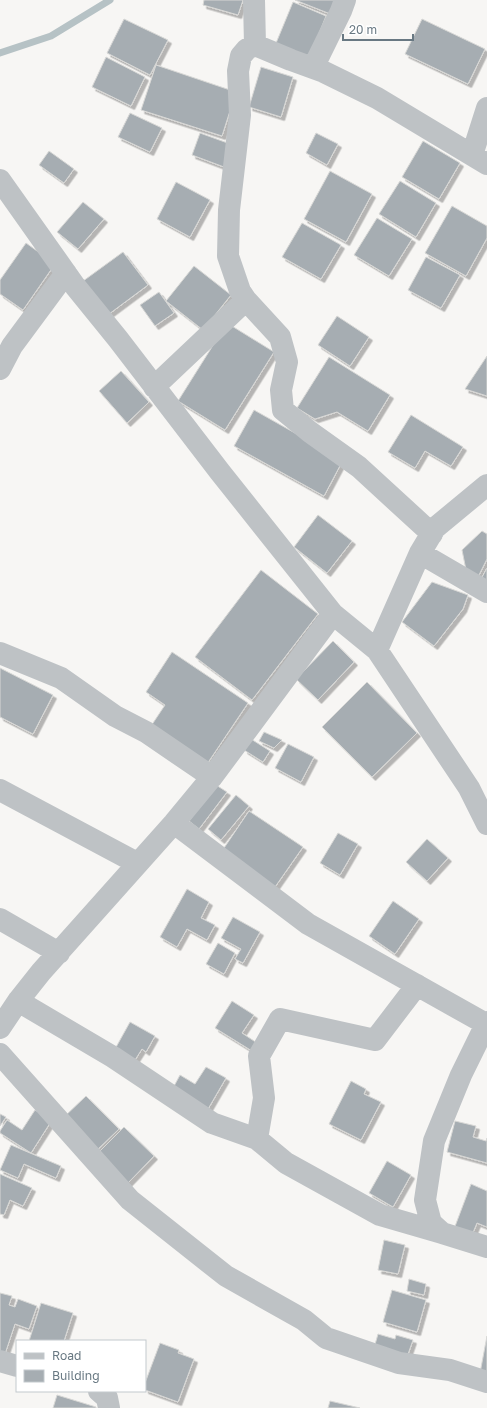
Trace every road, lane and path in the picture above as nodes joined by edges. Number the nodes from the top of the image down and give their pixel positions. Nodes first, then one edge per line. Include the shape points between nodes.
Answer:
1 (254, 0) edge
2 (345, 0) edge
3 (256, 45) junction
4 (313, 68) junction
5 (487, 108) edge
6 (480, 159) edge
7 (0, 180) edge
8 (66, 273) junction
9 (246, 300) junction
10 (0, 369) edge
11 (154, 386) junction
12 (487, 485) edge
13 (432, 534) junction
14 (420, 553) junction
15 (487, 592) edge
16 (333, 614) junction
17 (377, 650) junction
18 (0, 653) edge
19 (212, 777) junction
20 (0, 790) edge
21 (174, 823) junction
22 (487, 824) edge
23 (137, 863) junction
24 (0, 919) edge
25 (59, 953) junction
26 (417, 985) junction
27 (18, 1001) junction
28 (486, 1023) edge
29 (0, 1028) edge
30 (0, 1054) edge
31 (256, 1139) junction
32 (442, 1233) junction
33 (487, 1247) edge
34 (487, 1382) edge
35 (100, 1392) edge
36 (109, 1408) edge

1 - 3 street
2 - 4 street
3 - 4 street
3 - 9 street via 240,56 240,116 229,210 228,256 240,291
4 - 6 street via 377,98
5 - 6 street
7 - 8 street
8 - 10 street via 12,346
8 - 11 street
9 - 11 street
9 - 13 street via 280,337 287,362 281,390 283,410 359,467
11 - 16 street
12 - 13 street via 435,528
13 - 14 street
14 - 15 street
14 - 17 street
16 - 17 street
16 - 19 street
17 - 22 street via 470,788
18 - 19 street via 61,678 115,716 146,732
19 - 21 street
20 - 23 street
21 - 23 street
21 - 26 street via 308,924
23 - 25 street
24 - 25 street
25 - 27 street
26 - 28 street
26 - 31 street via 375,1040 280,1019 259,1056 264,1098
27 - 29 street
27 - 31 street via 113,1057 212,1123
28 - 32 street via 434,1141 425,1200 431,1223
30 - 34 street via 130,1200 226,1276 304,1320 326,1338 399,1363 450,1370
31 - 32 street via 286,1163 380,1215
32 - 33 street
35 - 36 street via 106,1398

